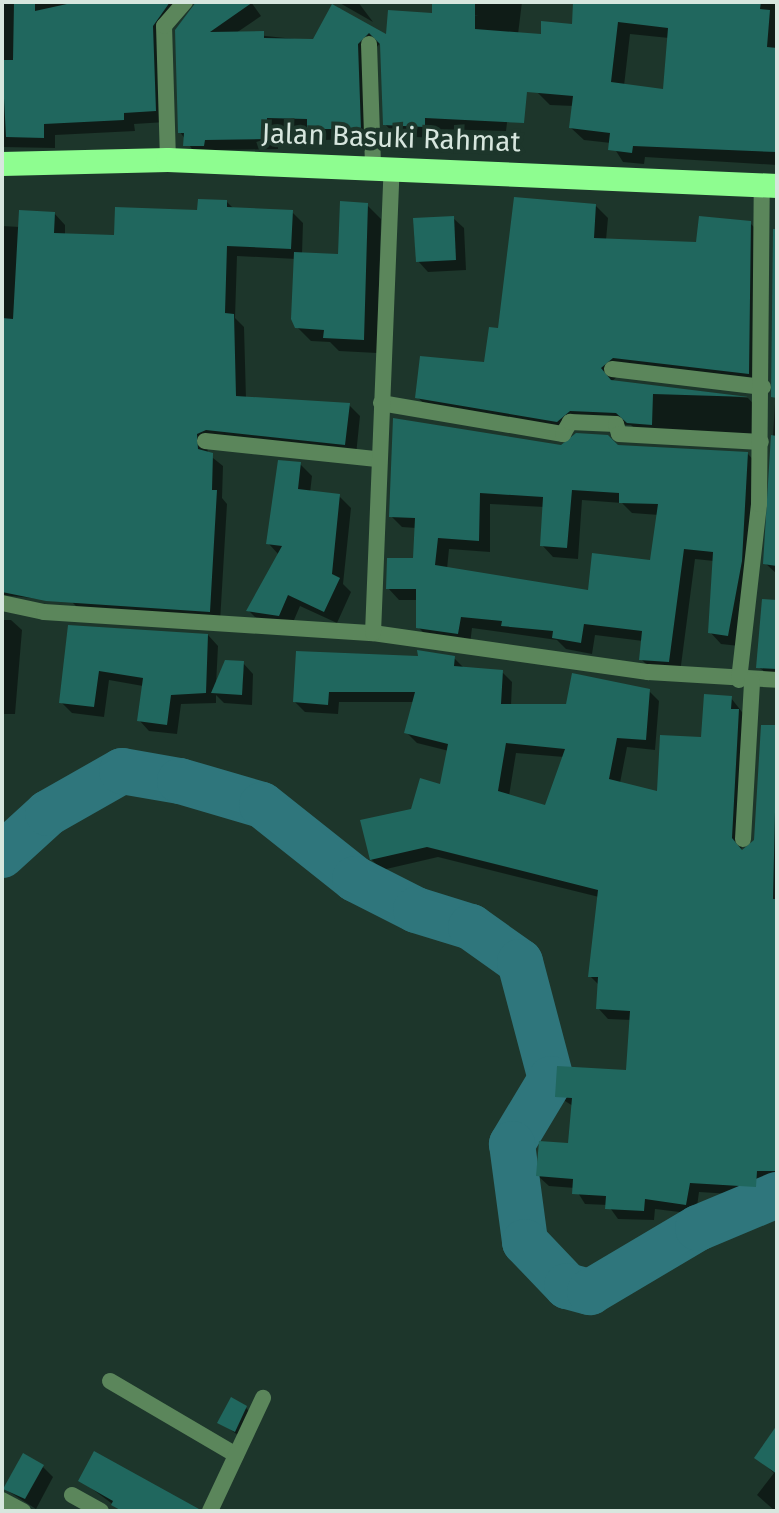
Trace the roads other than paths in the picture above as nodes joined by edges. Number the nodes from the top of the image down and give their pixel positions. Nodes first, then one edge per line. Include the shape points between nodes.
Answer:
1 (185, 2) edge
2 (369, 44) dead end
3 (168, 160) junction
4 (2, 164) edge
5 (382, 167) junction
6 (770, 185) edge
7 (612, 369) dead end
8 (763, 387) junction
9 (381, 403) junction
10 (205, 441) dead end
11 (761, 442) junction
12 (377, 459) junction
13 (2, 603) edge
14 (373, 633) junction
15 (777, 680) edge
16 (746, 681) junction
17 (743, 839) dead end
18 (110, 1381) dead end
19 (263, 1398) dead end
20 (236, 1455) junction
21 (72, 1495) dead end
22 (2, 1500) edge
23 (23, 1511) edge
24 (101, 1511) edge
25 (210, 1511) edge

1 - 3 street via 164,26
2 - 5 street
3 - 4 highway, Jalan Basuki Rahmat
3 - 5 highway, Jalan Basuki Rahmat
5 - 6 highway, Jalan Basuki Rahmat
5 - 9 street via 391,285
6 - 8 street
7 - 8 street
8 - 11 street
9 - 11 street via 563,434 570,422 616,424 619,434
9 - 12 street
10 - 12 street
11 - 16 street
12 - 14 street
13 - 14 street via 44,612
14 - 16 street
15 - 16 street
16 - 17 street
18 - 20 street
19 - 20 street
20 - 25 street
21 - 24 street
22 - 23 street

